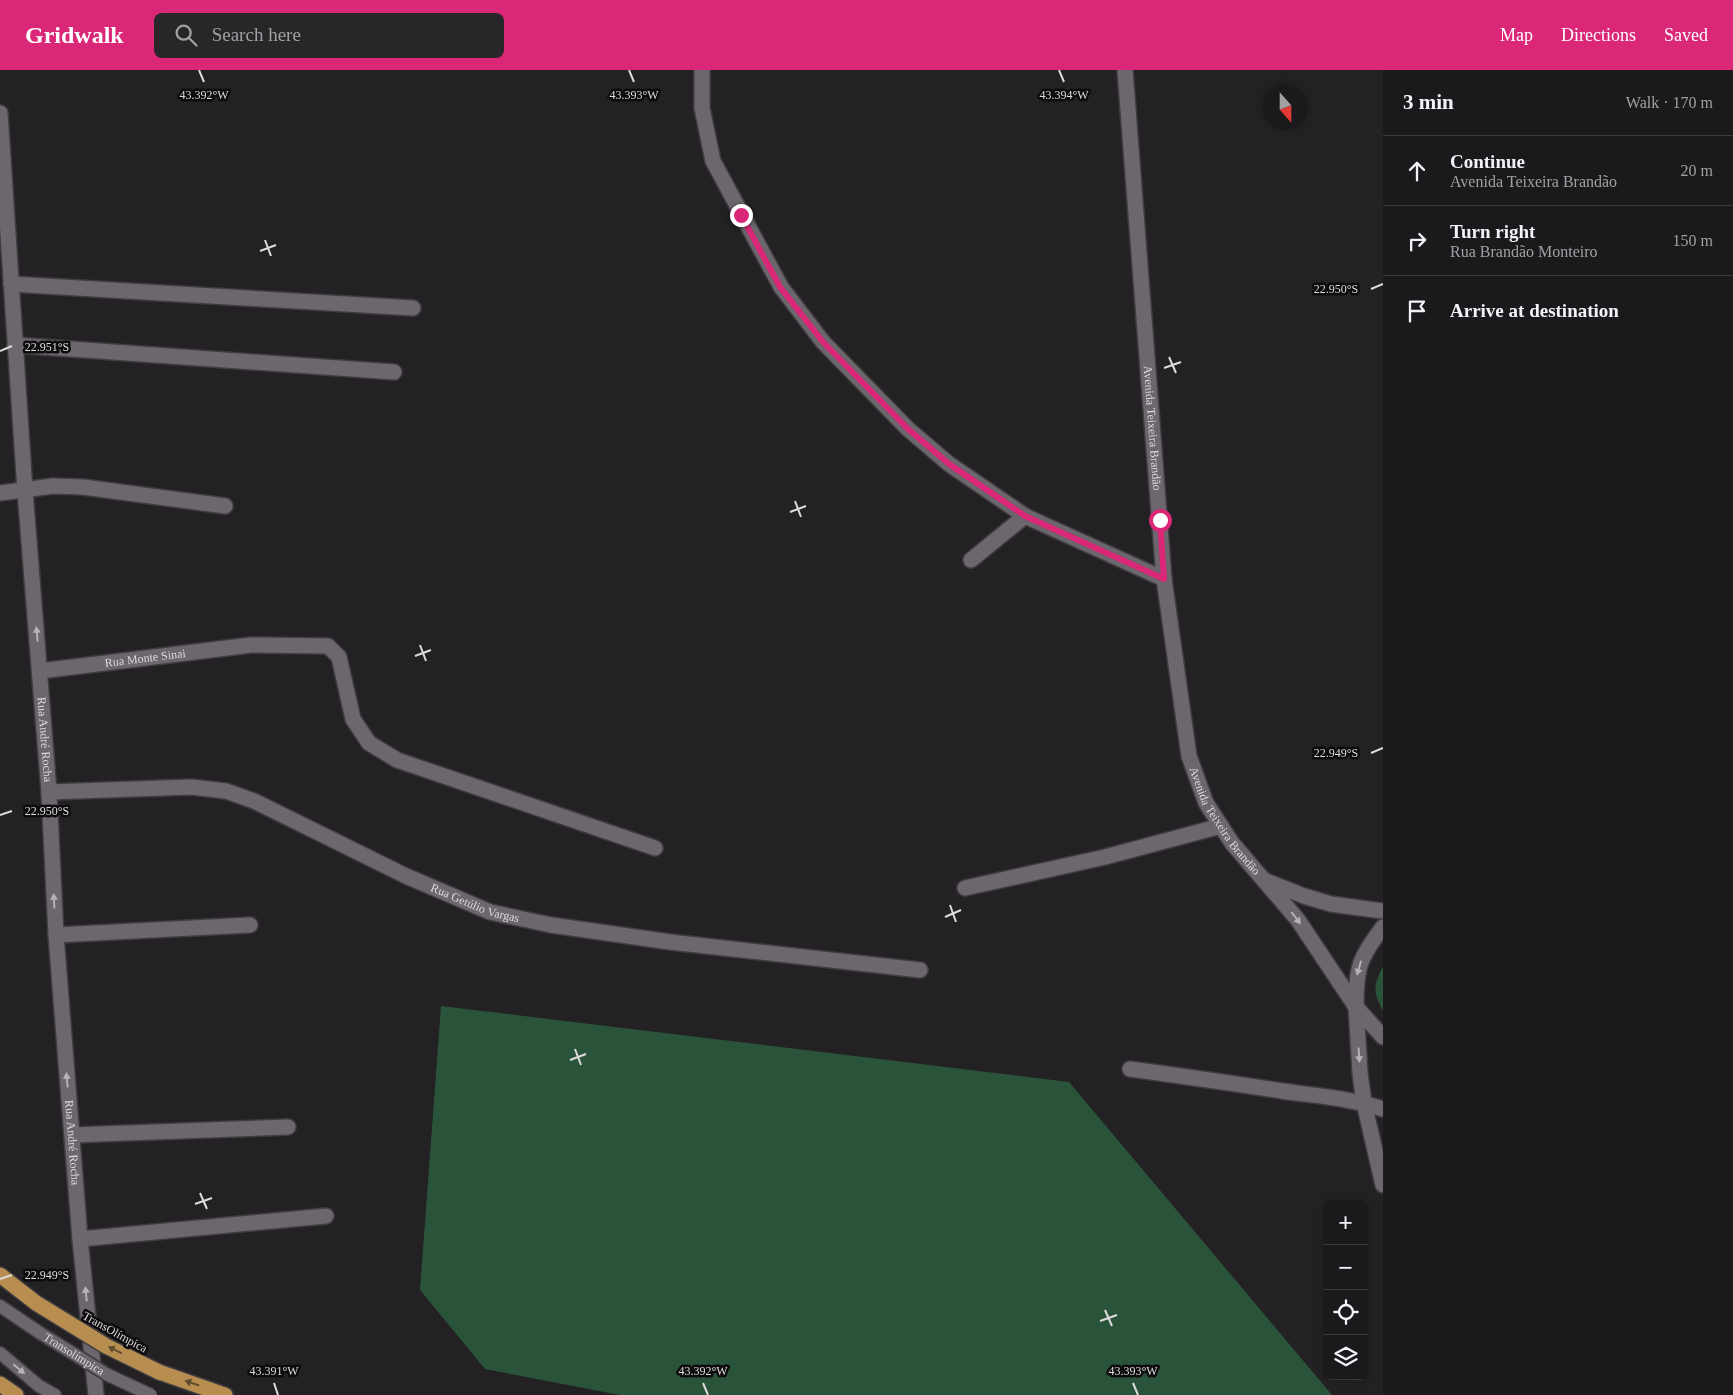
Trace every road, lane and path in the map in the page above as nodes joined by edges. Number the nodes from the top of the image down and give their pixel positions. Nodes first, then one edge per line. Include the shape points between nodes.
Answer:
1 (702, 70) edge
2 (1125, 70) edge
3 (0, 113) edge
4 (3, 213) edge
5 (11, 284) junction
6 (413, 308) dead end
7 (15, 345) junction
8 (394, 372) dead end
9 (26, 490) junction
10 (0, 493) edge
11 (225, 506) dead end
12 (1025, 516) junction
13 (971, 560) dead end
14 (1164, 579) junction
15 (40, 670) junction
16 (49, 792) junction
17 (1221, 826) junction
18 (655, 848) dead end
19 (1265, 880) junction
20 (965, 888) dead end
21 (1383, 911) edge
22 (250, 925) dead end
23 (1383, 927) edge
24 (56, 935) junction
25 (920, 970) dead end
26 (1356, 1007) junction
27 (1383, 1037) edge
28 (1130, 1069) dead end
29 (1364, 1103) junction
30 (1383, 1109) edge
31 (288, 1127) dead end
32 (72, 1135) junction
33 (1383, 1139) edge
34 (1378, 1164) junction
35 (1383, 1185) edge
36 (326, 1216) dead end
37 (80, 1239) junction
38 (0, 1275) edge
39 (0, 1306) edge
40 (0, 1353) edge
41 (0, 1384) edge
42 (16, 1395) edge
43 (55, 1395) edge
44 (96, 1395) edge
45 (152, 1395) edge
46 (225, 1395) edge

1 - 12 street via 702,108 713,161 780,287 823,342 908,429 949,464
2 - 14 street, Avenida Teixeira Brandão
3 - 4 street, Rua André Rocha
4 - 5 street, Rua André Rocha
5 - 6 street
5 - 7 street, Rua André Rocha
7 - 8 street
7 - 9 street, Rua André Rocha
9 - 10 street
9 - 11 street via 54,486 83,487
15 -> 9 street, Rua André Rocha
12 - 13 street
12 - 14 street
14 - 17 street, Avenida Teixeira Brandão via 1189,756 1206,803
15 - 16 street, Rua André Rocha
15 - 18 street, Rua Monte Sinai via 250,645 328,646 339,657 353,719 369,743 397,760
24 -> 16 street, Rua André Rocha
16 - 25 street, Rua Getúlio Vargas via 191,787 226,791 254,801 406,876 490,912 551,925 670,942
17 - 19 street, Avenida Teixeira Brandão
17 - 20 street via 1105,857
19 - 21 street, Avenida Teixeira Brandão via 1331,904
19 -> 26 street, Avenida Teixeira Brandão via 1298,920
22 - 24 street
23 -> 26 street via 1361,960 1356,978
32 -> 24 street, Rua André Rocha
26 - 27 street, Avenida Teixeira Brandão
26 -> 29 street
28 - 29 street
29 - 30 street
29 - 34 street
31 - 32 street
32 - 37 street, Rua André Rocha
33 - 34 street
34 - 35 street
36 - 37 street
44 -> 37 street, Rua André Rocha
46 -> 38 highway, TransOlímpica, bridge via 159,1372 106,1346 36,1304
39 - 45 lane, Transolímpica, bridge via 108,1375
40 -> 43 lane via 39,1386
41 - 42 highway

